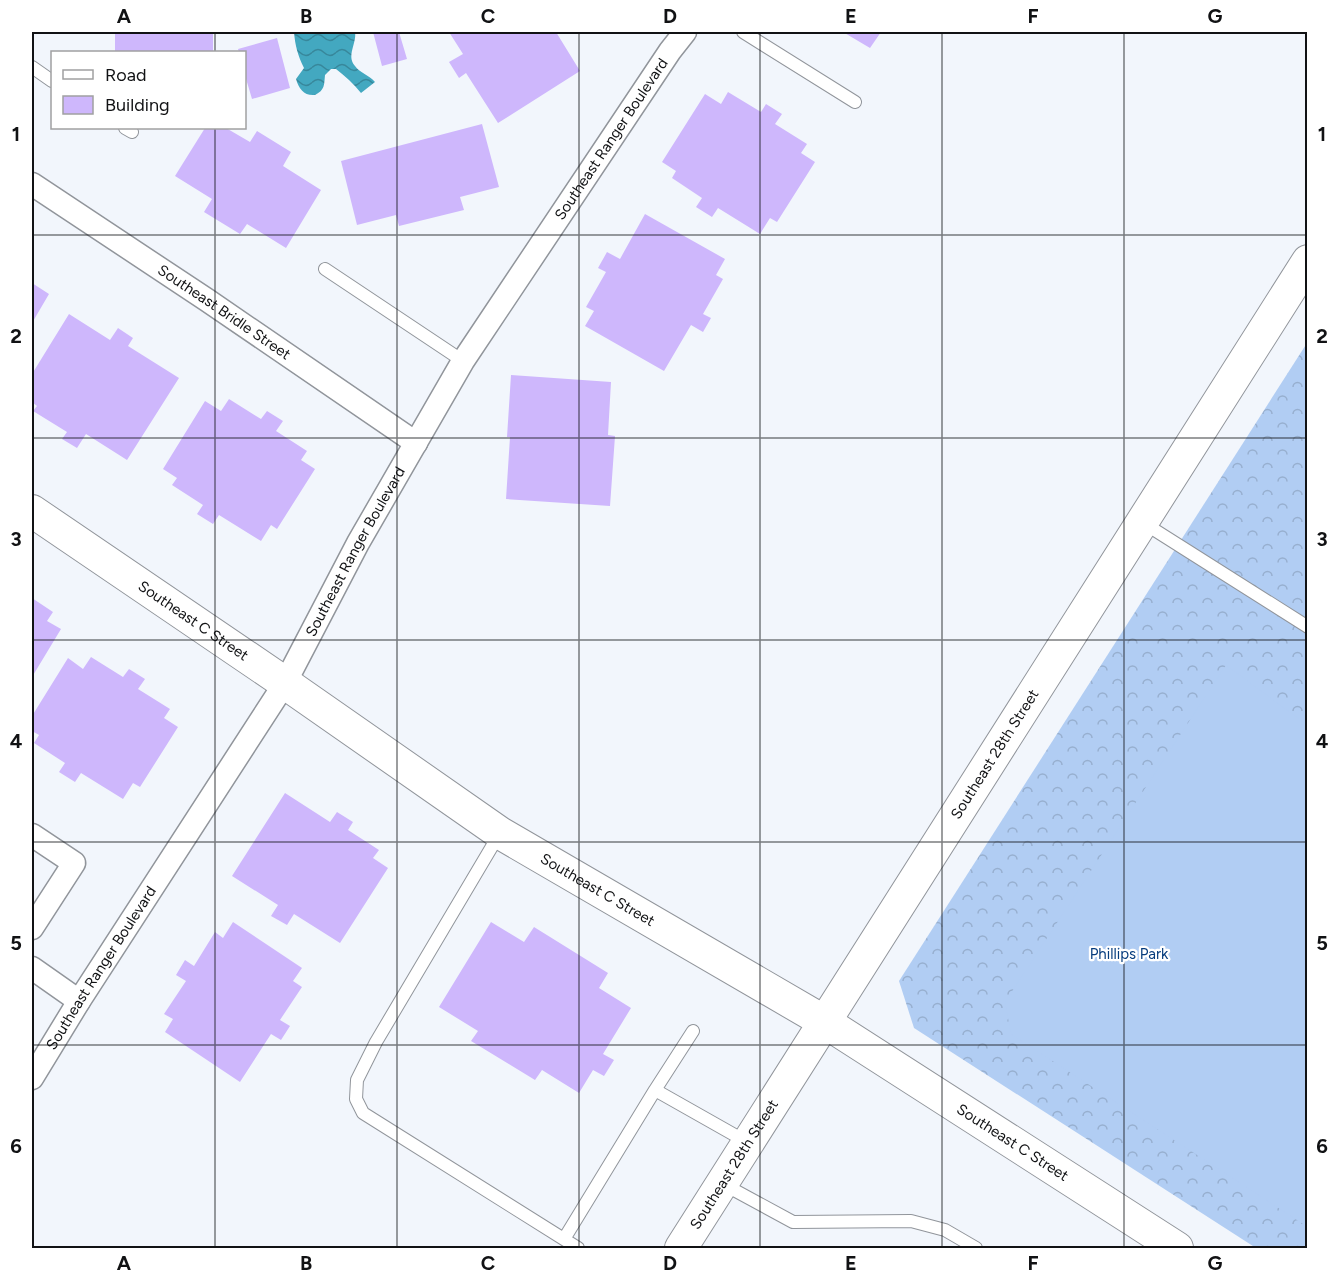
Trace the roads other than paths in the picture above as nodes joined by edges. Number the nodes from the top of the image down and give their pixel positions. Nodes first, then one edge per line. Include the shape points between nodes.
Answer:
1 (685, 32) edge
2 (743, 32) edge
3 (665, 41) edge
4 (32, 67) edge
5 (51, 80) edge
6 (855, 102) dead end
7 (32, 184) edge
8 (1308, 261) edge
9 (325, 270) dead end
10 (464, 361) junction
11 (416, 443) junction
12 (32, 511) edge
13 (1141, 522) junction
14 (1308, 627) edge
15 (285, 683) junction
16 (500, 833) junction
17 (32, 835) edge
18 (32, 928) edge
19 (32, 968) edge
20 (79, 1001) junction
21 (825, 1022) junction
22 (693, 1031) dead end
23 (32, 1078) edge
24 (655, 1090) junction
25 (748, 1142) junction
26 (722, 1184) junction
27 (564, 1239) junction
28 (1162, 1244) edge
29 (578, 1248) edge
30 (681, 1248) edge
31 (976, 1248) edge

1 - 3 street, Southeast Ranger Boulevard
2 - 6 lane
3 - 10 street, Southeast Ranger Boulevard
4 - 5 lane
7 - 11 street, Southeast Bridle Street
8 - 13 street, Southeast 28th Street
9 - 10 lane
10 - 11 street, Southeast Ranger Boulevard
11 - 15 street, Southeast Ranger Boulevard
12 - 15 street, Southeast C Street
13 - 14 lane
13 - 21 street, Southeast 28th Street
15 - 16 street, Southeast C Street
15 - 20 street, Southeast Ranger Boulevard
16 - 21 street, Southeast C Street
16 - 27 lane via 376,1042 357,1080 356,1099 363,1113
17 - 18 street via 74,863
19 - 20 street
20 - 23 street, Southeast Ranger Boulevard
21 - 25 street, Southeast 28th Street
21 - 28 street, Southeast C Street
22 - 24 lane
24 - 25 lane
24 - 27 lane
25 - 26 street, Southeast 28th Street
26 - 30 street, Southeast 28th Street
26 - 31 lane via 793,1222 911,1221 945,1230
27 - 29 lane

